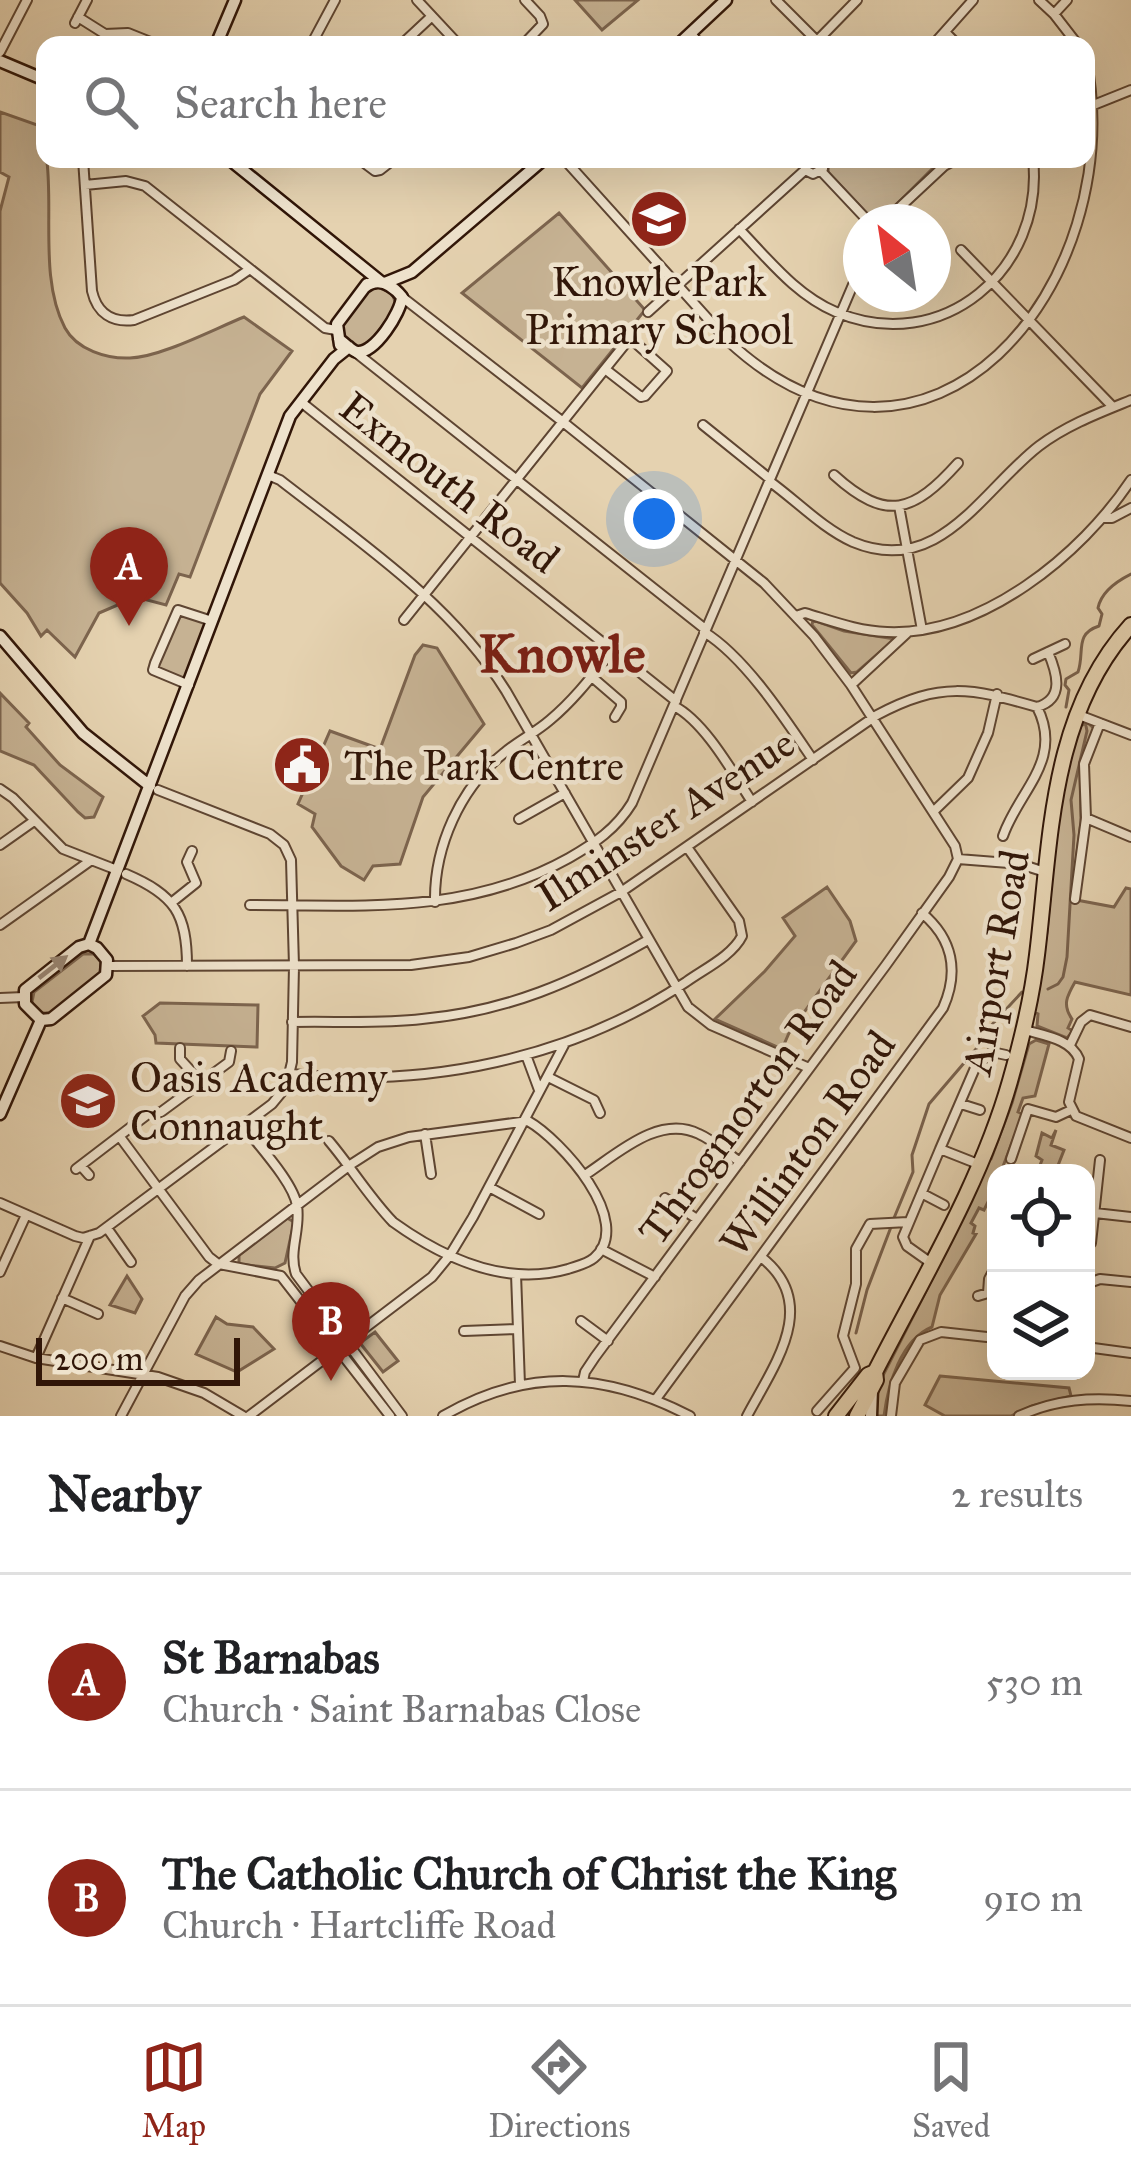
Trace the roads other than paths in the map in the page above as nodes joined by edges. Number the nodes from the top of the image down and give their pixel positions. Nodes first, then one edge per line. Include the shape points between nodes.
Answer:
1 (27, 0) edge
2 (87, 0) edge
3 (235, 0) edge
4 (335, 0) edge
5 (417, 0) edge
6 (525, 0) edge
7 (776, 0) edge
8 (857, 0) edge
9 (973, 0) edge
10 (1039, 0) edge
11 (1066, 0) edge
12 (721, 2) edge
13 (1054, 14) junction
14 (432, 16) junction
15 (945, 32) junction
16 (691, 34) joint
17 (136, 36) edge
18 (220, 36) edge
19 (316, 36) edge
20 (411, 36) edge
21 (451, 36) edge
22 (532, 36) edge
23 (689, 36) edge
24 (812, 36) edge
25 (825, 36) edge
26 (941, 36) edge
27 (949, 36) edge
28 (1071, 36) edge
29 (0, 57) edge
30 (36, 75) edge
31 (1131, 90) edge
32 (1105, 98) junction
33 (1095, 103) edge
34 (1111, 118) dead end
35 (84, 168) edge
36 (245, 168) edge
37 (533, 168) edge
38 (572, 168) edge
39 (801, 168) edge
40 (806, 168) edge
41 (823, 168) edge
42 (934, 168) edge
43 (1034, 168) edge
44 (821, 172) junction
45 (85, 185) junction
46 (852, 204) edge
47 (901, 204) edge
48 (739, 229) junction
49 (961, 250) dead end
50 (250, 269) junction
51 (369, 270) junction
52 (412, 272) junction
53 (383, 282) junction
54 (992, 283) junction
55 (678, 286) junction
56 (365, 287) junction
57 (401, 296) junction
58 (416, 307) junction
59 (843, 307) edge
60 (648, 312) dead end
61 (398, 313) junction
62 (840, 314) junction
63 (1059, 329) dead end
64 (1048, 341) junction
65 (345, 342) junction
66 (372, 347) junction
67 (371, 365) junction
68 (605, 369) junction
69 (807, 392) junction
70 (945, 400) dead end
71 (1131, 400) edge
72 (300, 401) junction
73 (1113, 407) junction
74 (562, 422) junction
75 (703, 425) dead end
76 (958, 463) dead end
77 (268, 475) junction
78 (834, 475) dead end
79 (515, 479) junction
80 (770, 480) junction
81 (1131, 480) edge
82 (899, 506) junction
83 (1131, 508) edge
84 (1104, 518) junction
85 (470, 537) junction
86 (907, 548) junction
87 (736, 560) junction
88 (424, 595) junction
89 (796, 616) junction
90 (404, 620) dead end
91 (212, 621) junction
92 (1131, 625) edge
93 (922, 630) junction
94 (705, 631) junction
95 (908, 632) junction
96 (0, 636) edge
97 (1064, 644) dead end
98 (613, 650) junction
99 (1048, 652) junction
100 (1034, 659) dead end
101 (592, 677) junction
102 (188, 685) junction
103 (851, 685) junction
104 (997, 694) junction
105 (675, 703) junction
106 (1037, 707) junction
107 (1078, 714) junction
108 (615, 717) dead end
109 (874, 718) junction
110 (1100, 723) junction
111 (531, 735) junction
112 (1131, 735) edge
113 (813, 760) junction
114 (154, 788) junction
115 (0, 789) edge
116 (565, 793) junction
117 (752, 802) junction
118 (1021, 804) junction
119 (934, 812) junction
120 (1030, 812) dead end
121 (520, 818) dead end
122 (1086, 818) junction
123 (34, 821) junction
124 (1003, 836) dead end
125 (1131, 837) edge
126 (593, 844) junction
127 (0, 845) edge
128 (1049, 845) junction
129 (687, 847) junction
130 (192, 851) dead end
131 (958, 859) junction
132 (90, 861) junction
133 (1020, 864) junction
134 (122, 872) junction
135 (1046, 872) junction
136 (621, 892) junction
137 (1075, 899) dead end
138 (434, 902) junction
139 (171, 903) junction
140 (250, 905) dead end
141 (293, 905) junction
142 (922, 913) junction
143 (0, 926) edge
144 (648, 940) junction
145 (89, 944) junction
146 (108, 966) junction
147 (187, 966) junction
148 (294, 966) junction
149 (676, 988) junction
150 (24, 997) junction
151 (0, 998) edge
152 (41, 1021) junction
153 (292, 1022) junction
154 (1131, 1027) edge
155 (1024, 1029) junction
156 (565, 1043) junction
157 (1070, 1046) junction
158 (180, 1048) dead end
159 (231, 1051) dead end
160 (526, 1055) junction
161 (1006, 1055) dead end
162 (808, 1068) junction
163 (291, 1074) junction
164 (548, 1077) junction
165 (201, 1082) junction
166 (540, 1092) junction
167 (4, 1095) edge
168 (961, 1104) junction
169 (980, 1110) dead end
170 (1071, 1110) junction
171 (0, 1114) edge
172 (601, 1114) dead end
173 (523, 1122) junction
174 (243, 1125) junction
175 (425, 1134) junction
176 (119, 1137) junction
177 (1131, 1138) edge
178 (329, 1141) dead end
179 (940, 1149) junction
180 (1011, 1159) dead end
181 (1100, 1160) dead end
182 (740, 1162) junction
183 (979, 1165) junction
184 (350, 1166) junction
185 (431, 1174) dead end
186 (584, 1174) junction
187 (89, 1175) dead end
188 (489, 1187) junction
189 (159, 1188) junction
190 (922, 1194) junction
191 (665, 1198) dead end
192 (0, 1203) edge
193 (297, 1204) junction
194 (944, 1205) dead end
195 (1095, 1213) joint
196 (538, 1214) dead end
197 (26, 1215) junction
198 (1131, 1217) edge
199 (697, 1219) junction
200 (908, 1222) junction
201 (107, 1228) junction
202 (90, 1236) junction
203 (601, 1249) junction
204 (450, 1255) junction
205 (761, 1257) junction
206 (131, 1262) dead end
207 (932, 1263) junction
208 (218, 1264) junction
209 (0, 1272) edge
210 (516, 1274) junction
211 (655, 1277) junction
212 (1095, 1281) edge
213 (1131, 1282) edge
214 (62, 1298) junction
215 (98, 1314) dead end
216 (581, 1321) dead end
217 (518, 1329) junction
218 (464, 1331) dead end
219 (987, 1337) edge
220 (608, 1340) junction
221 (0, 1346) edge
222 (343, 1346) junction
223 (1095, 1348) edge
224 (1131, 1353) edge
225 (36, 1358) junction
226 (875, 1372) junction
227 (143, 1373) junction
228 (583, 1381) junction
229 (520, 1384) junction
230 (656, 1399) junction
231 (1129, 1401) edge
232 (817, 1411) dead end
233 (854, 1413) edge
234 (121, 1416) edge
235 (246, 1416) edge
236 (391, 1416) edge
237 (402, 1416) edge
238 (443, 1416) edge
239 (690, 1416) edge
240 (747, 1416) edge
241 (891, 1416) edge
242 (1019, 1416) edge
243 (1126, 1416) edge

1 - 29 street
2 - 17 street via 77,20 105,34
3 - 18 street
4 - 19 street
5 - 14 street
6 - 22 street via 543,24
7 - 24 street
8 - 25 street
9 - 15 street
10 - 13 street
11 - 13 street
12 - 16 street
13 - 28 street
14 - 20 street
14 - 21 street
15 - 26 street
15 - 27 street
16 - 23 street
29 - 30 street
31 - 32 street
32 - 33 street
32 - 34 street
35 - 45 street
36 - 51 street
37 - 52 street
38 - 55 street
39 - 48 street
40 - 44 street
41 - 44 street
42 - 47 street
43 - 54 street via 1030,218
44 - 46 street
45 - 50 street via 145,186
45 - 50 street via 92,291 107,317 134,320
48 - 55 street
48 - 62 street via 805,294
49 - 54 street
50 - 65 street
51 - 53 street
51 - 56 street
52 - 53 street
52 - 57 street
53 - 56 street
53 - 57 street
54 - 62 street via 924,320
54 - 64 street
55 - 60 street
55 - 69 street via 740,352
56 - 65 street via 340,318
57 - 58 street
57 - 61 street
58 - 61 street
58 - 74 street
59 - 62 street
61 - 66 street
62 - 69 street
63 - 64 street
64 - 73 street
65 - 66 street via 363,352
65 - 67 street
65 - 72 street
66 - 67 street
67 - 79 street
68 - 68 street via 641,397 667,370 630,338
68 - 74 street
69 - 70 street via 872,406
69 - 80 street
71 - 73 street
72 - 77 street
72 - 85 street, Exmouth Road
73 - 86 street via 1055,435 956,526
74 - 79 street
74 - 87 street
75 - 80 street
76 - 82 street via 925,496
77 - 88 street
77 - 91 street
78 - 82 street via 872,502
79 - 85 street
79 - 94 street
80 - 86 street via 849,540
80 - 87 street
81 - 84 street
82 - 86 street
83 - 84 street
84 - 93 street via 1026,584
85 - 88 street
85 - 98 street, Exmouth Road
86 - 93 street
87 - 89 street
87 - 94 street
88 - 90 street
88 - 111 street via 475,646
89 - 95 street
89 - 103 street
91 - 102 street
91 - 102 street via 178,610 155,663 153,670
92 - 107 highway, Airport Road via 1096,672
93 - 95 street
94 - 105 street
94 - 113 street
95 - 103 street
96 - 114 street via 83,734
97 - 99 street
98 - 101 street
98 - 105 street, Exmouth Road
99 - 100 street
99 - 106 street via 1057,684 1054,699
101 - 108 street via 621,702
101 - 111 street
102 - 114 street
103 - 109 street
104 - 106 street, Ilminster Avenue
104 - 109 street, Ilminster Avenue via 932,693
104 - 119 street via 968,778
105 - 117 street, Exmouth Road
105 - 126 street via 632,803
106 - 118 street via 1047,742
107 - 110 street
107 - 128 highway, Airport Road
109 - 113 street, Ilminster Avenue
109 - 119 street
110 - 112 street
110 - 122 street via 1084,764
111 - 116 street
111 - 138 street via 496,759 461,803 440,857
113 - 117 street, Ilminster Avenue
114 - 134 street
114 - 141 street via 278,840 291,860
115 - 123 street
116 - 121 street
116 - 126 street
117 - 129 street, Ilminster Avenue
118 - 120 street
118 - 124 street
119 - 131 street
122 - 125 street
122 - 137 street
123 - 127 street
123 - 132 street
126 - 136 street
126 - 138 street via 516,884
128 - 133 street
128 - 135 highway, Airport Road
129 - 136 street, Ilminster Avenue
129 - 149 street via 742,936
130 - 139 street via 187,862 196,883
131 - 133 street
131 - 142 street, Throgmorton Road
132 - 134 street
132 - 143 street
133 - 135 street
134 - 139 street
134 - 145 street
135 - 155 highway, Airport Road
136 - 144 street
136 - 148 street, Ilminster Avenue via 516,944 469,957
138 - 141 street
139 - 147 street via 186,928
140 - 141 street
141 - 148 street
142 - 162 street, Throgmorton Road
142 - 205 street, Willinton Road via 952,958 947,999
144 - 149 street
144 - 153 street via 559,987 484,1010
145 - 146 street
150 -> 145 street
146 - 147 street, Ilminster Avenue
146 - 152 street via 105,977
147 - 148 street, Ilminster Avenue
148 - 153 street
149 - 156 street
149 - 162 street via 711,1025
150 - 151 street
150 - 152 street
152 - 167 street
153 - 163 street
154 - 157 street via 1090,1016
155 - 157 street
155 - 183 highway, Airport Road
156 - 160 street
156 - 164 street
157 - 170 street via 1079,1060
158 - 165 street
159 - 165 street via 229,1063
160 - 163 street via 424,1074
160 - 166 street
161 - 168 street via 992,1052 975,1068
162 - 182 street, Throgmorton Road
163 - 174 street via 280,1095
164 - 166 street
164 - 172 street via 594,1100
165 - 176 street via 163,1116 149,1114
166 - 173 street
167 - 171 street
168 - 169 street
168 - 179 street
170 - 177 street
170 - 180 street via 1056,1117 1028,1108
173 - 175 street
173 - 186 street
173 - 188 street
174 - 189 street
174 - 193 street
175 - 184 street via 385,1144
175 - 185 street
176 - 187 street via 79,1167
176 - 189 street
178 - 184 street
179 - 183 street
179 - 190 street
181 - 195 street
182 - 186 street via 698,1133 669,1128
182 - 199 street, Throgmorton Road
183 - 207 highway, Airport Road
184 - 193 street
184 - 204 street via 392,1222
186 - 203 street via 604,1223
188 - 196 street
188 - 204 street
189 - 201 street
189 - 208 street
190 - 194 street
190 - 200 street
191 - 199 street
192 - 197 street
193 - 208 street
193 - 222 street via 294,1270
195 - 198 street
197 - 202 street
197 - 209 street
199 - 211 street, Throgmorton Road
200 - 207 street via 907,1246
200 - 232 street via 870,1224 856,1249 843,1336 855,1369
201 - 202 street
201 - 206 street
202 - 214 street
203 - 210 street via 562,1270
203 - 211 street
204 - 210 street
204 - 222 street via 424,1285
205 - 230 street, Willinton Road
205 - 240 street via 783,1282 790,1320
207 - 226 highway, Airport Road
208 - 222 street via 281,1276
208 - 227 street via 185,1296
210 - 217 street
211 - 220 street, Throgmorton Road
212 - 213 street
214 - 215 street
214 - 225 street
216 - 220 street
217 - 218 street
217 - 229 street
219 - 241 street via 941,1332 920,1340 895,1383
220 - 228 street, Throgmorton Road
221 - 225 street
222 - 235 street
222 - 236 street
222 - 237 street
223 - 224 street
225 - 227 street
226 - 233 highway
226 - 233 highway
227 - 234 street
227 - 235 street
228 - 229 street
228 - 230 street
229 - 238 street
230 - 239 street
231 - 242 street via 1063,1401
231 - 243 street

